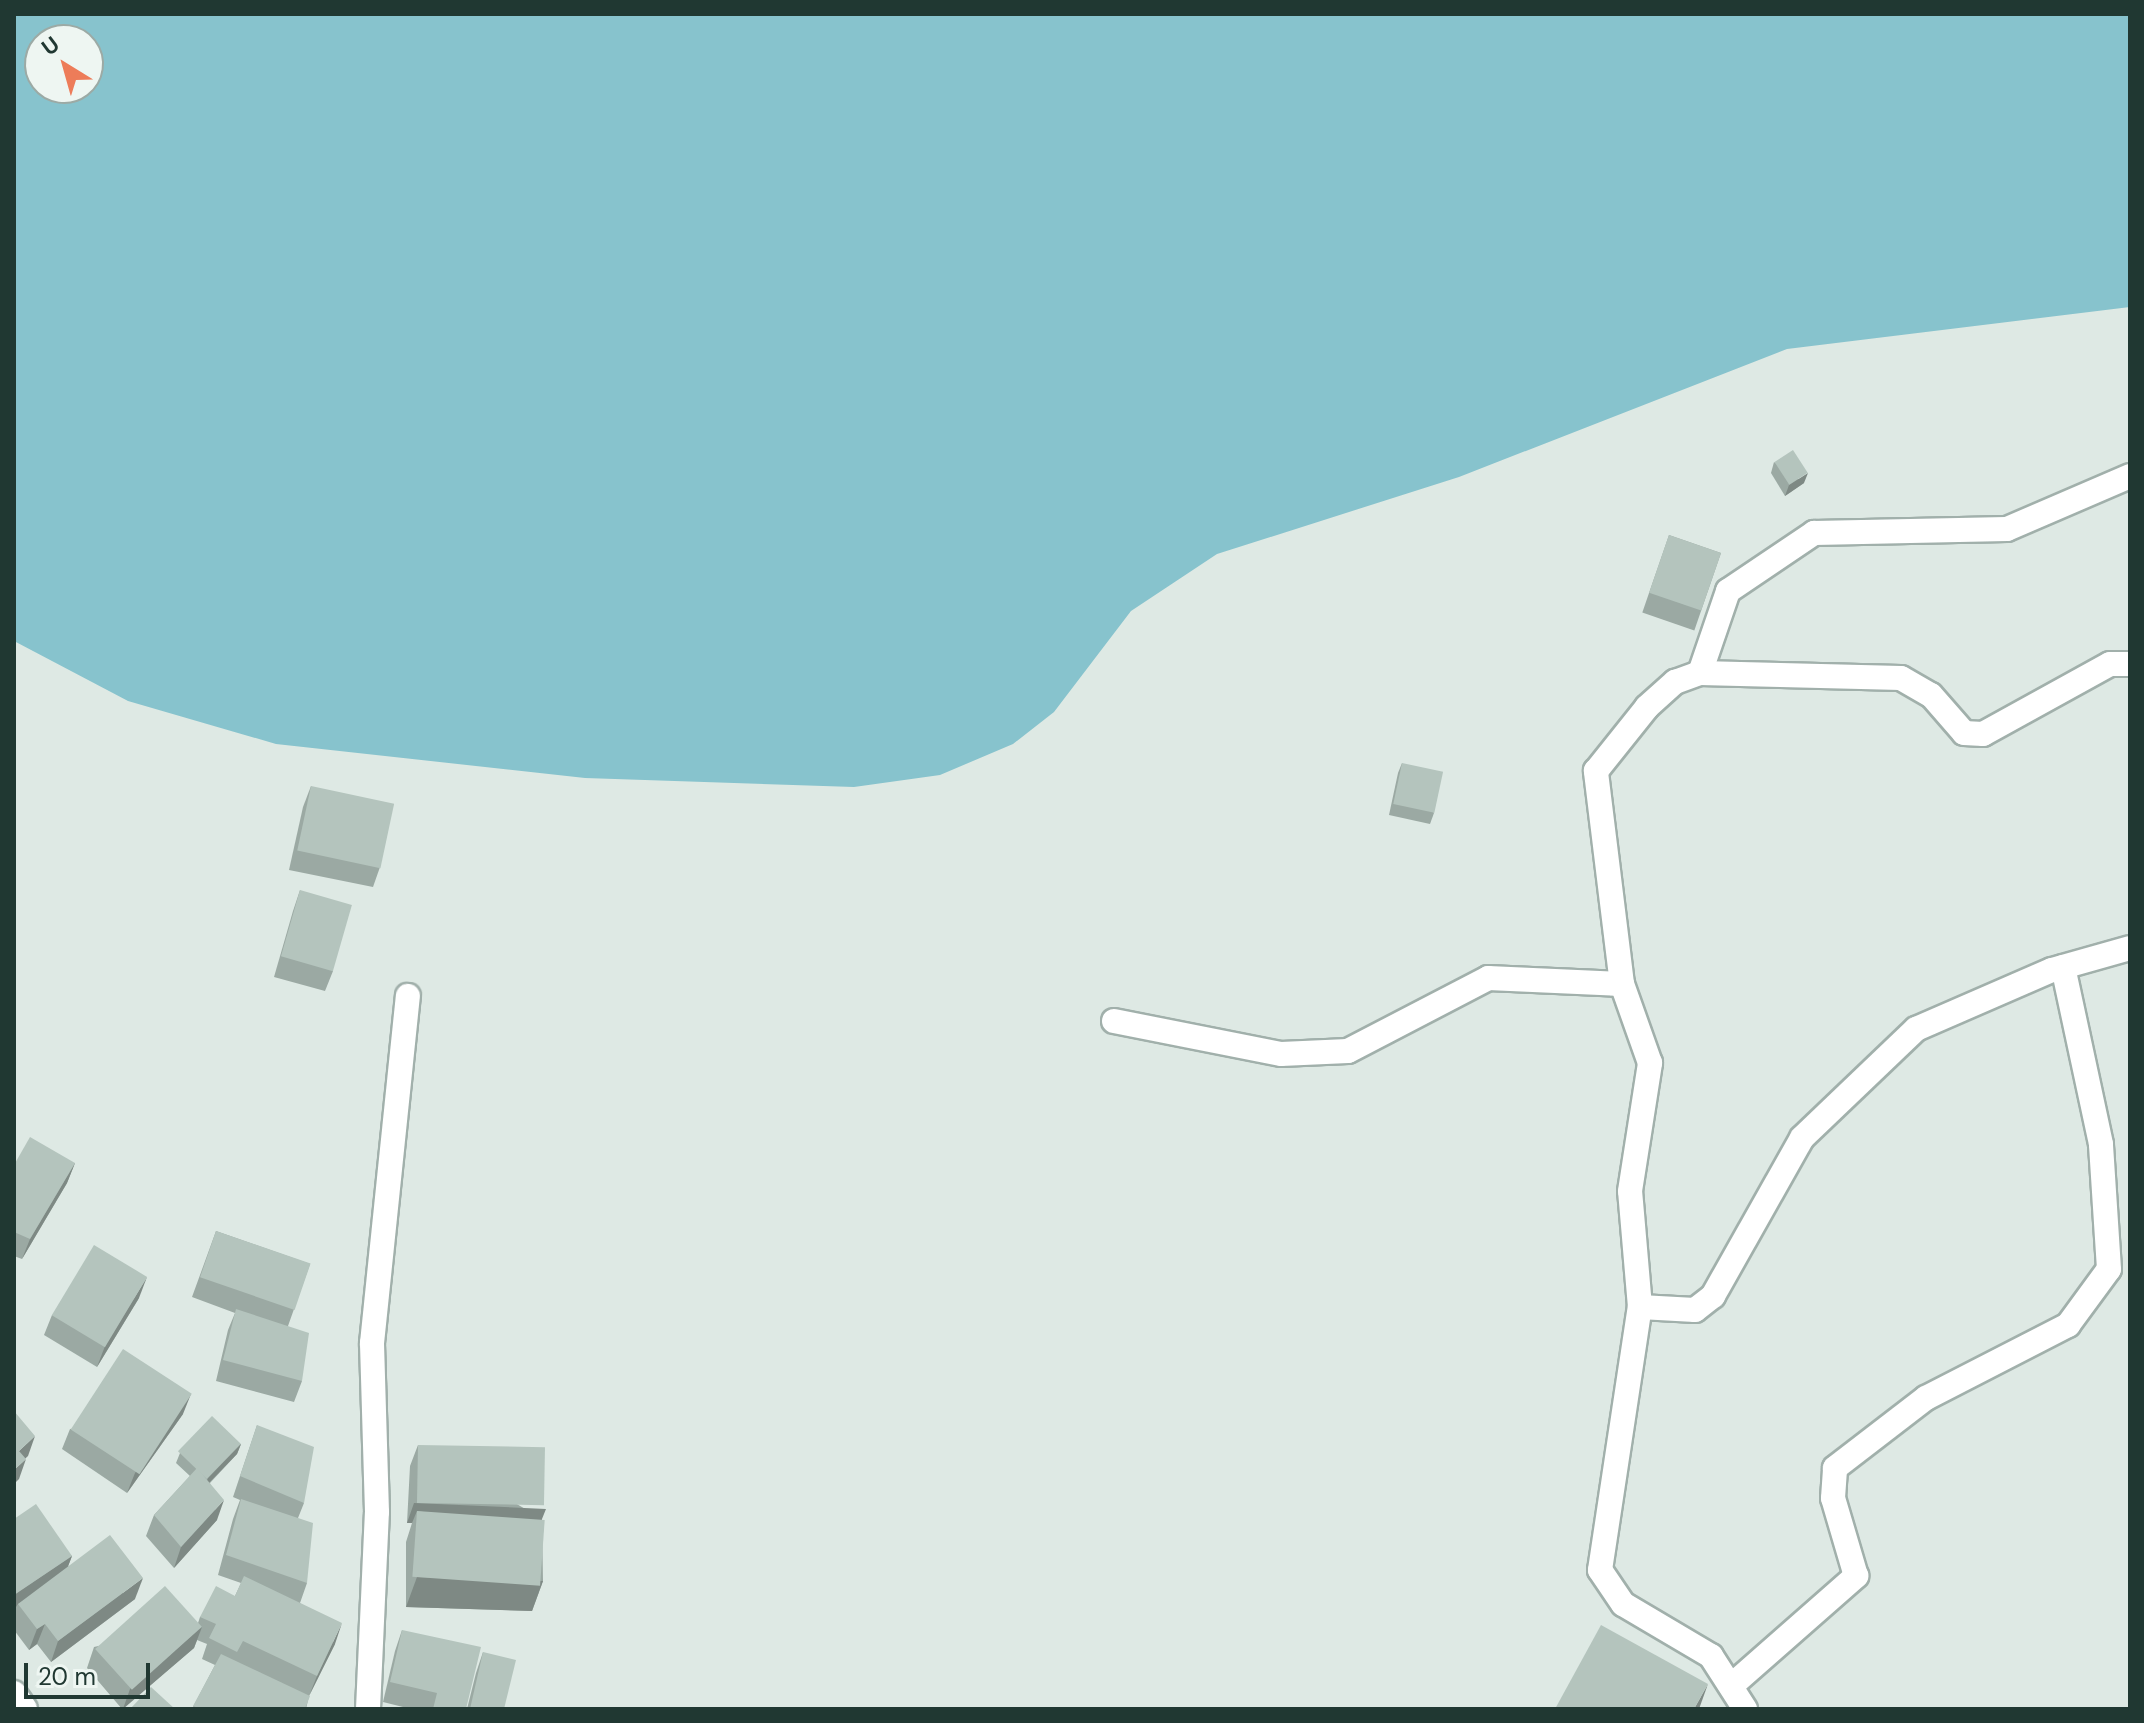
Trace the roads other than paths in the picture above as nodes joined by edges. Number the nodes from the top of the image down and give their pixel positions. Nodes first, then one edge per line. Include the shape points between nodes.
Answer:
1 (2130, 476) edge
2 (2130, 664) edge
3 (1700, 673) junction
4 (2130, 948) edge
5 (2063, 967) junction
6 (1622, 984) junction
7 (408, 996) dead end
8 (1114, 1021) dead end
9 (1640, 1307) junction
10 (1731, 1686) junction
11 (14, 1693) edge
12 (25, 1709) edge
13 (368, 1709) edge
14 (1745, 1709) edge

1 - 3 street via 2007,529 1814,533 1728,591
2 - 3 street via 2110,664 1983,734 1964,733 1931,695 1901,678
3 - 6 street via 1675,682 1647,707 1596,771
4 - 5 street
5 - 9 street via 1916,1029 1802,1138 1713,1296 1695,1310
5 - 10 street via 2101,1144 2109,1269 2068,1325 1926,1398 1835,1468 1833,1498 1856,1576
6 - 8 street via 1488,978 1348,1051 1281,1054
6 - 9 street via 1650,1063 1630,1191
7 - 13 street via 373,1328 377,1512
9 - 10 street via 1600,1570 1623,1604 1711,1656
10 - 14 street
11 - 12 street

